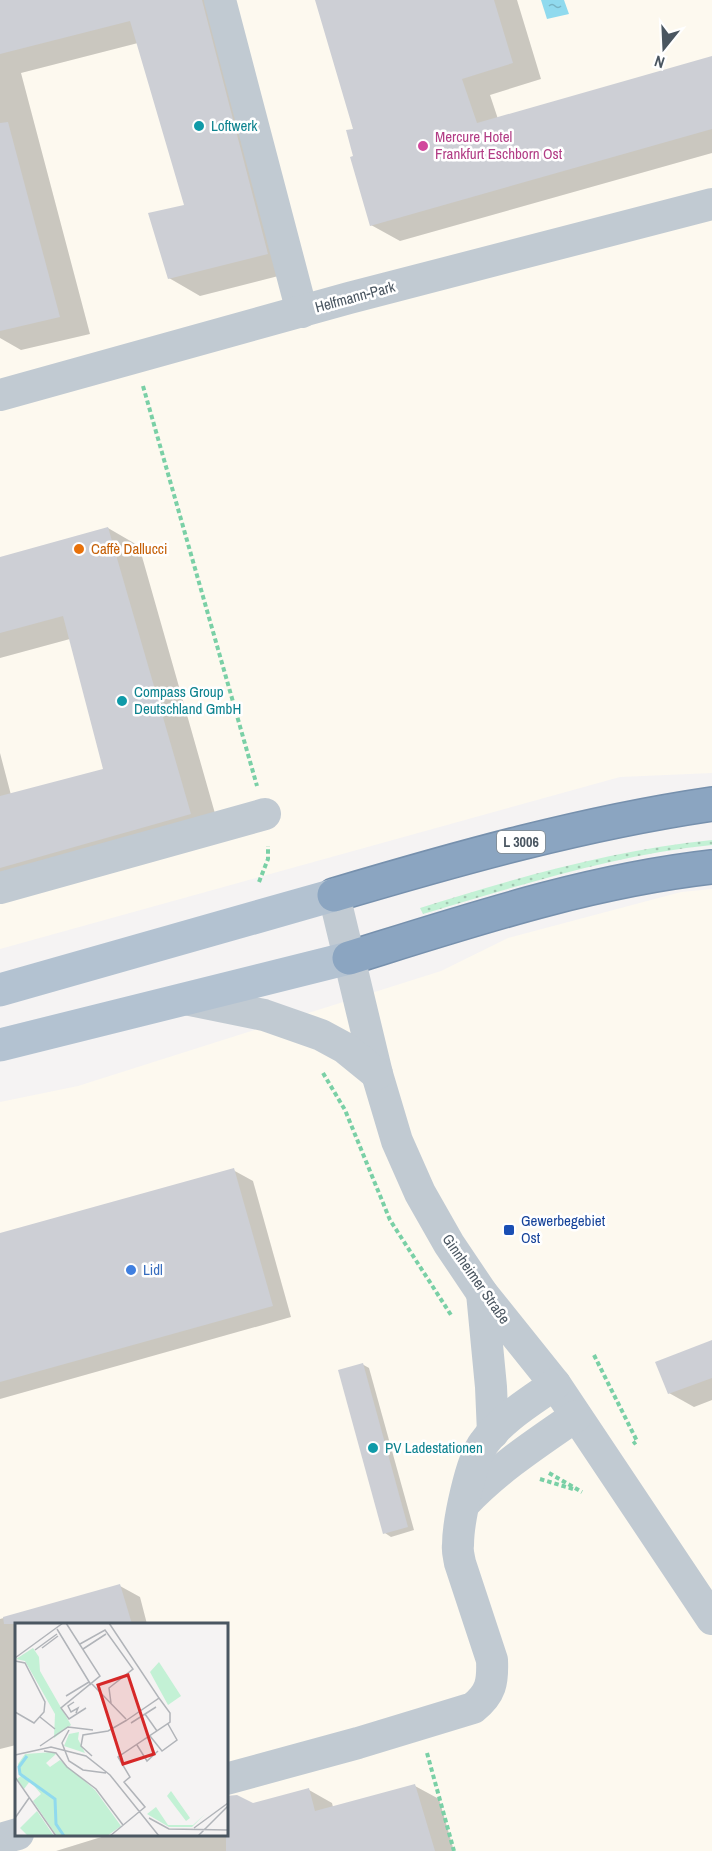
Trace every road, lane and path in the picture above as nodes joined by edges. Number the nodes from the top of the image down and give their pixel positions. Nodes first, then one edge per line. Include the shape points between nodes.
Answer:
1 (220, 0) edge
2 (712, 204) edge
3 (302, 312) junction
4 (135, 358) junction
5 (0, 395) edge
6 (712, 804) edge
7 (265, 814) junction
8 (712, 867) edge
9 (0, 888) edge
10 (334, 895) junction
11 (260, 915) junction
12 (349, 958) junction
13 (0, 990) edge
14 (185, 999) junction
15 (0, 1045) edge
16 (377, 1074) junction
17 (482, 1293) junction
18 (594, 1355) dead end
19 (555, 1384) junction
20 (576, 1416) junction
21 (493, 1433) junction
22 (609, 1463) junction
23 (539, 1479) dead end
24 (464, 1504) junction
25 (712, 1619) edge
26 (426, 1750) dead end
27 (228, 1778) edge
28 (15, 1835) edge
29 (0, 1839) edge
30 (454, 1851) edge

1 - 3 street
2 - 3 street, Helfmann-Park
3 - 4 street, Helfmann-Park
4 - 5 street, Helfmann-Park
4 - 7 path
6 - 10 highway, L 3006 via 564,831
7 - 9 street
7 - 11 path via 268,859 258,884
8 - 12 highway via 632,879 542,901
10 - 11 main road, L 3006
10 - 12 street, Ginnheimer Straße
11 - 13 main road, L 3006
12 - 14 main road
12 - 16 street, Ginnheimer Straße
14 - 15 main road
14 - 16 street via 264,1015 321,1035 345,1048
16 - 17 street, Ginnheimer Straße via 397,1141 420,1193 448,1244
17 - 19 street, Ginnheimer Straße
17 - 21 street
18 - 22 path via 637,1441
19 - 20 street, Ginnheimer Straße
19 - 21 street
20 - 22 street, Ginnheimer Straße
20 - 24 street via 500,1471
21 - 24 street via 477,1454
22 - 23 path via 582,1492
22 - 25 street, Ginnheimer Straße
24 - 27 street via 457,1547 492,1660 493,1676 484,1700 473,1708
26 - 30 path
28 - 29 street

